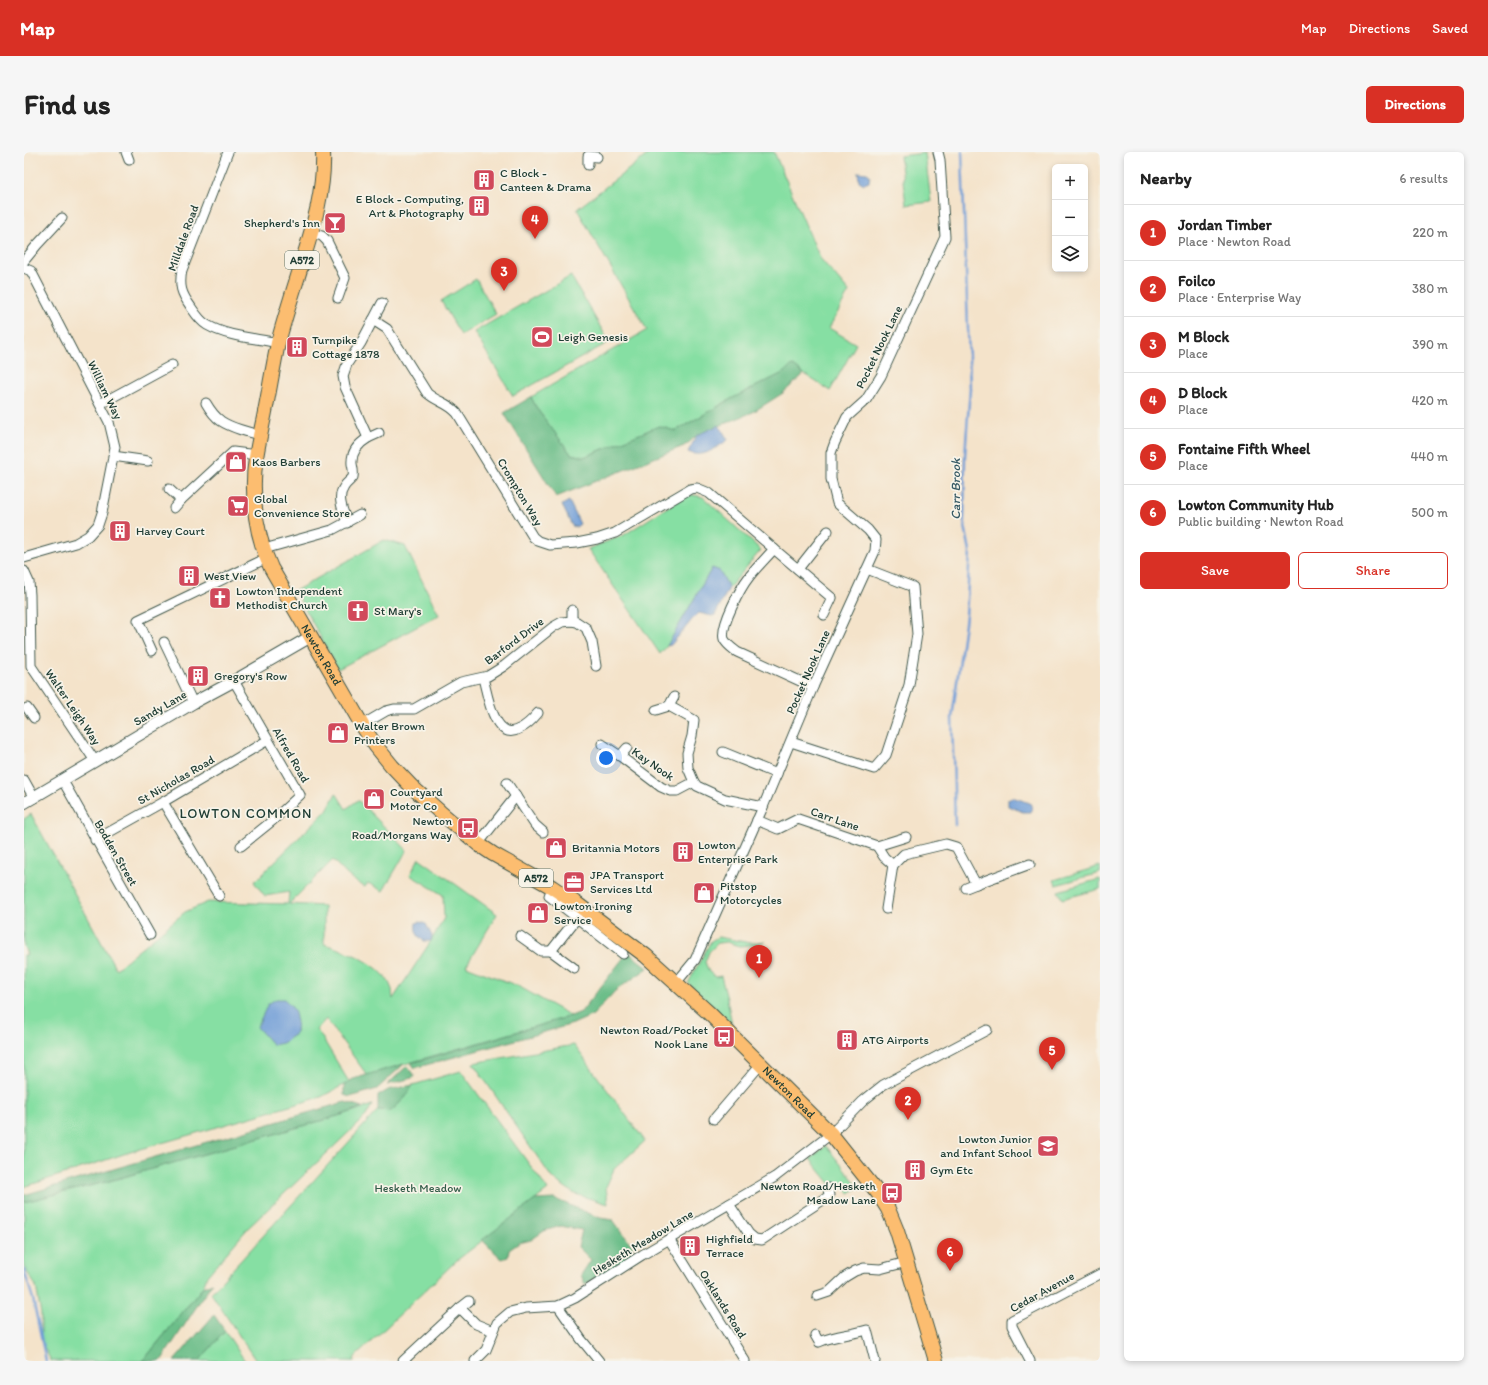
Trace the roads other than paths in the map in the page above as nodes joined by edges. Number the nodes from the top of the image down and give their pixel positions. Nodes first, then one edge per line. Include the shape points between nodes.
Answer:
1 (228, 152) edge
2 (323, 152) edge
3 (938, 152) edge
4 (590, 155) edge
5 (588, 165) dead end
6 (62, 218) dead end
7 (311, 233) junction
8 (24, 261) edge
9 (24, 268) edge
10 (338, 298) dead end
11 (382, 304) dead end
12 (373, 320) junction
13 (278, 343) junction
14 (172, 365) dead end
15 (206, 403) dead end
16 (100, 404) junction
17 (379, 433) dead end
18 (261, 435) junction
19 (368, 438) junction
20 (257, 455) junction
21 (113, 456) junction
22 (148, 460) dead end
23 (169, 489) dead end
24 (181, 500) junction
25 (174, 508) dead end
26 (360, 515) dead end
27 (347, 522) junction
28 (828, 531) dead end
29 (774, 549) junction
30 (265, 554) junction
31 (24, 558) edge
32 (798, 569) junction
33 (868, 569) junction
34 (24, 571) edge
35 (27, 596) edge
36 (572, 610) dead end
37 (824, 615) dead end
38 (572, 621) junction
39 (310, 636) junction
40 (164, 642) dead end
41 (152, 651) dead end
42 (24, 657) edge
43 (31, 666) junction
44 (596, 666) dead end
45 (483, 678) junction
46 (234, 681) junction
47 (813, 687) junction
48 (674, 697) dead end
49 (193, 704) junction
50 (669, 706) junction
51 (656, 710) dead end
52 (538, 713) dead end
53 (362, 725) junction
54 (268, 740) junction
55 (791, 742) junction
56 (602, 744) dead end
57 (627, 748) dead end
58 (722, 752) dead end
59 (620, 756) junction
60 (95, 761) junction
61 (777, 774) junction
62 (24, 780) edge
63 (62, 781) junction
64 (694, 782) junction
65 (506, 783) dead end
66 (516, 796) junction
67 (29, 800) edge
68 (164, 802) junction
69 (763, 808) junction
70 (757, 820) junction
71 (543, 832) dead end
72 (906, 836) dead end
73 (96, 840) junction
74 (478, 844) junction
75 (241, 846) dead end
76 (877, 846) junction
77 (1030, 864) dead end
78 (893, 865) junction
79 (976, 884) junction
80 (552, 887) junction
81 (966, 888) dead end
82 (219, 896) dead end
83 (886, 909) dead end
84 (577, 918) junction
85 (150, 935) dead end
86 (520, 936) dead end
87 (551, 951) junction
88 (624, 954) dead end
89 (574, 968) dead end
90 (676, 983) junction
91 (987, 1030) dead end
92 (760, 1064) junction
93 (714, 1118) dead end
94 (831, 1134) junction
95 (830, 1194) dead end
96 (729, 1204) junction
97 (669, 1239) junction
98 (907, 1262) junction
99 (1100, 1274) edge
100 (817, 1296) dead end
101 (469, 1301) dead end
102 (558, 1306) junction
103 (460, 1308) junction
104 (494, 1331) junction
105 (815, 1335) dead end
106 (405, 1361) edge
107 (475, 1361) edge
108 (599, 1361) edge
109 (744, 1361) edge
110 (875, 1361) edge
111 (936, 1361) edge
112 (1030, 1361) edge

1 - 13 street, Milldale Road via 182,270 180,284 196,316 206,325 224,332
2 - 7 main road, Newton Road / A572 via 321,193
3 - 33 street, Pocket Nook Lane via 945,237 881,376 866,400 847,417 831,453 831,479 837,503 876,540 875,552
4 - 5 street
6 - 8 street
7 - 10 street via 322,236 327,241 345,278
7 - 13 main road, Newton Road / A572
9 - 16 street, William Way via 31,271
11 - 12 street
12 - 19 street via 346,364 343,376 345,388
12 - 29 street, Crompton Way via 387,329 427,393 446,403 457,413 533,537 538,541 550,545 577,544 615,533 690,489 697,488 709,493
13 - 18 main road, Newton Road / A572
14 - 16 street
15 - 18 street via 221,421
16 - 21 street, William Way via 109,422 115,447
17 - 19 street
18 - 20 main road, Newton Road / A572
19 - 27 street via 356,449 353,456 353,477 341,492 341,504
20 - 24 street via 233,452
20 - 30 main road, Newton Road / A572 via 254,501
21 - 22 street
21 - 31 street, William Way via 98,525 88,536 76,543
23 - 24 street
24 - 25 street
26 - 27 street
27 - 30 street
28 - 32 street
29 - 32 street, Crompton Way
29 - 47 street via 748,578 724,625 723,634 728,645 737,652
30 - 39 main road, Newton Road / A572
30 - 41 street via 138,620
32 - 37 street, Crompton Way via 832,598
33 - 47 street, Pocket Nook Lane
33 - 55 street via 913,587 917,634 908,685 886,755 874,769
34 - 35 street, Walter Leigh Way via 28,582
35 - 43 street, Walter Leigh Way
36 - 38 street
38 - 44 street via 586,628 592,642
38 - 45 street, Barford Drive via 558,624 504,666
39 - 46 street, Sandy Lane
39 - 53 main road, Newton Road / A572
40 - 49 street
42 - 43 street
43 - 60 street, Walter Leigh Way
45 - 52 street via 491,711 496,721 504,728 512,731 520,729
45 - 53 street, Barford Drive via 461,682 414,709 386,711
46 - 49 street, Sandy Lane
46 - 54 street, Alfred Road
47 - 55 street, Pocket Nook Lane
48 - 50 street
49 - 60 street, Sandy Lane
50 - 51 street
50 - 64 street via 694,720 687,753 688,768
53 - 74 main road, Newton Road / A572 via 392,766 412,787
54 - 68 street, St Nicholas Road
54 - 75 street, Alfred Road via 300,794
55 - 61 street, Pocket Nook Lane
56 - 59 street, Kay Nook
57 - 59 street, Kay Nook
58 - 61 street
59 - 64 street, Kay Nook via 660,787 670,791 677,791
60 - 63 street, Sandy Lane
61 - 69 street, Pocket Nook Lane
62 - 67 street
63 - 67 street, Sandy Lane
63 - 73 street, Bodden Street
64 - 69 street via 697,786 724,799
65 - 66 street
66 - 71 street via 535,825
66 - 74 street
68 - 73 street, St Nicholas Road
68 - 82 street
69 - 70 street, Pocket Nook Lane
70 - 76 street, Carr Lane via 778,828 798,819
70 - 90 street, Pocket Nook Lane via 695,960
72 - 76 street
73 - 85 street, Bodden Street
74 - 80 main road, Newton Road / A572
76 - 78 street
77 - 79 street
78 - 79 street via 904,854 946,844 956,847
78 - 83 street
79 - 81 street
80 - 84 street via 549,896
80 - 90 main road, Newton Road / A572 via 617,933
84 - 87 street
84 - 88 street
86 - 87 street via 540,951
87 - 89 street
90 - 92 main road, Newton Road / A572
91 - 94 street, Hesketh Meadow Lane via 883,1085 863,1101
92 - 93 street
92 - 94 main road, Newton Road / A572
94 - 96 street, Hesketh Meadow Lane via 775,1177
94 - 98 main road, Newton Road / A572 via 878,1192 898,1231
95 - 96 street via 762,1240 754,1239 749,1234
96 - 97 street, Hesketh Meadow Lane
97 - 102 street, Hesketh Meadow Lane
97 - 109 street, Oaklands Road
98 - 100 street via 880,1269 864,1268 855,1271 829,1292
98 - 111 main road, Newton Road / A572
99 - 112 street, Cedar Avenue via 1012,1320 1012,1326
101 - 103 street
102 - 104 street, Hesketh Meadow Lane via 515,1310 501,1319
102 - 108 street
103 - 104 street via 476,1324
103 - 106 street
104 - 107 street, Hesketh Meadow Lane via 486,1350
105 - 110 street via 819,1342 833,1336 868,1330

